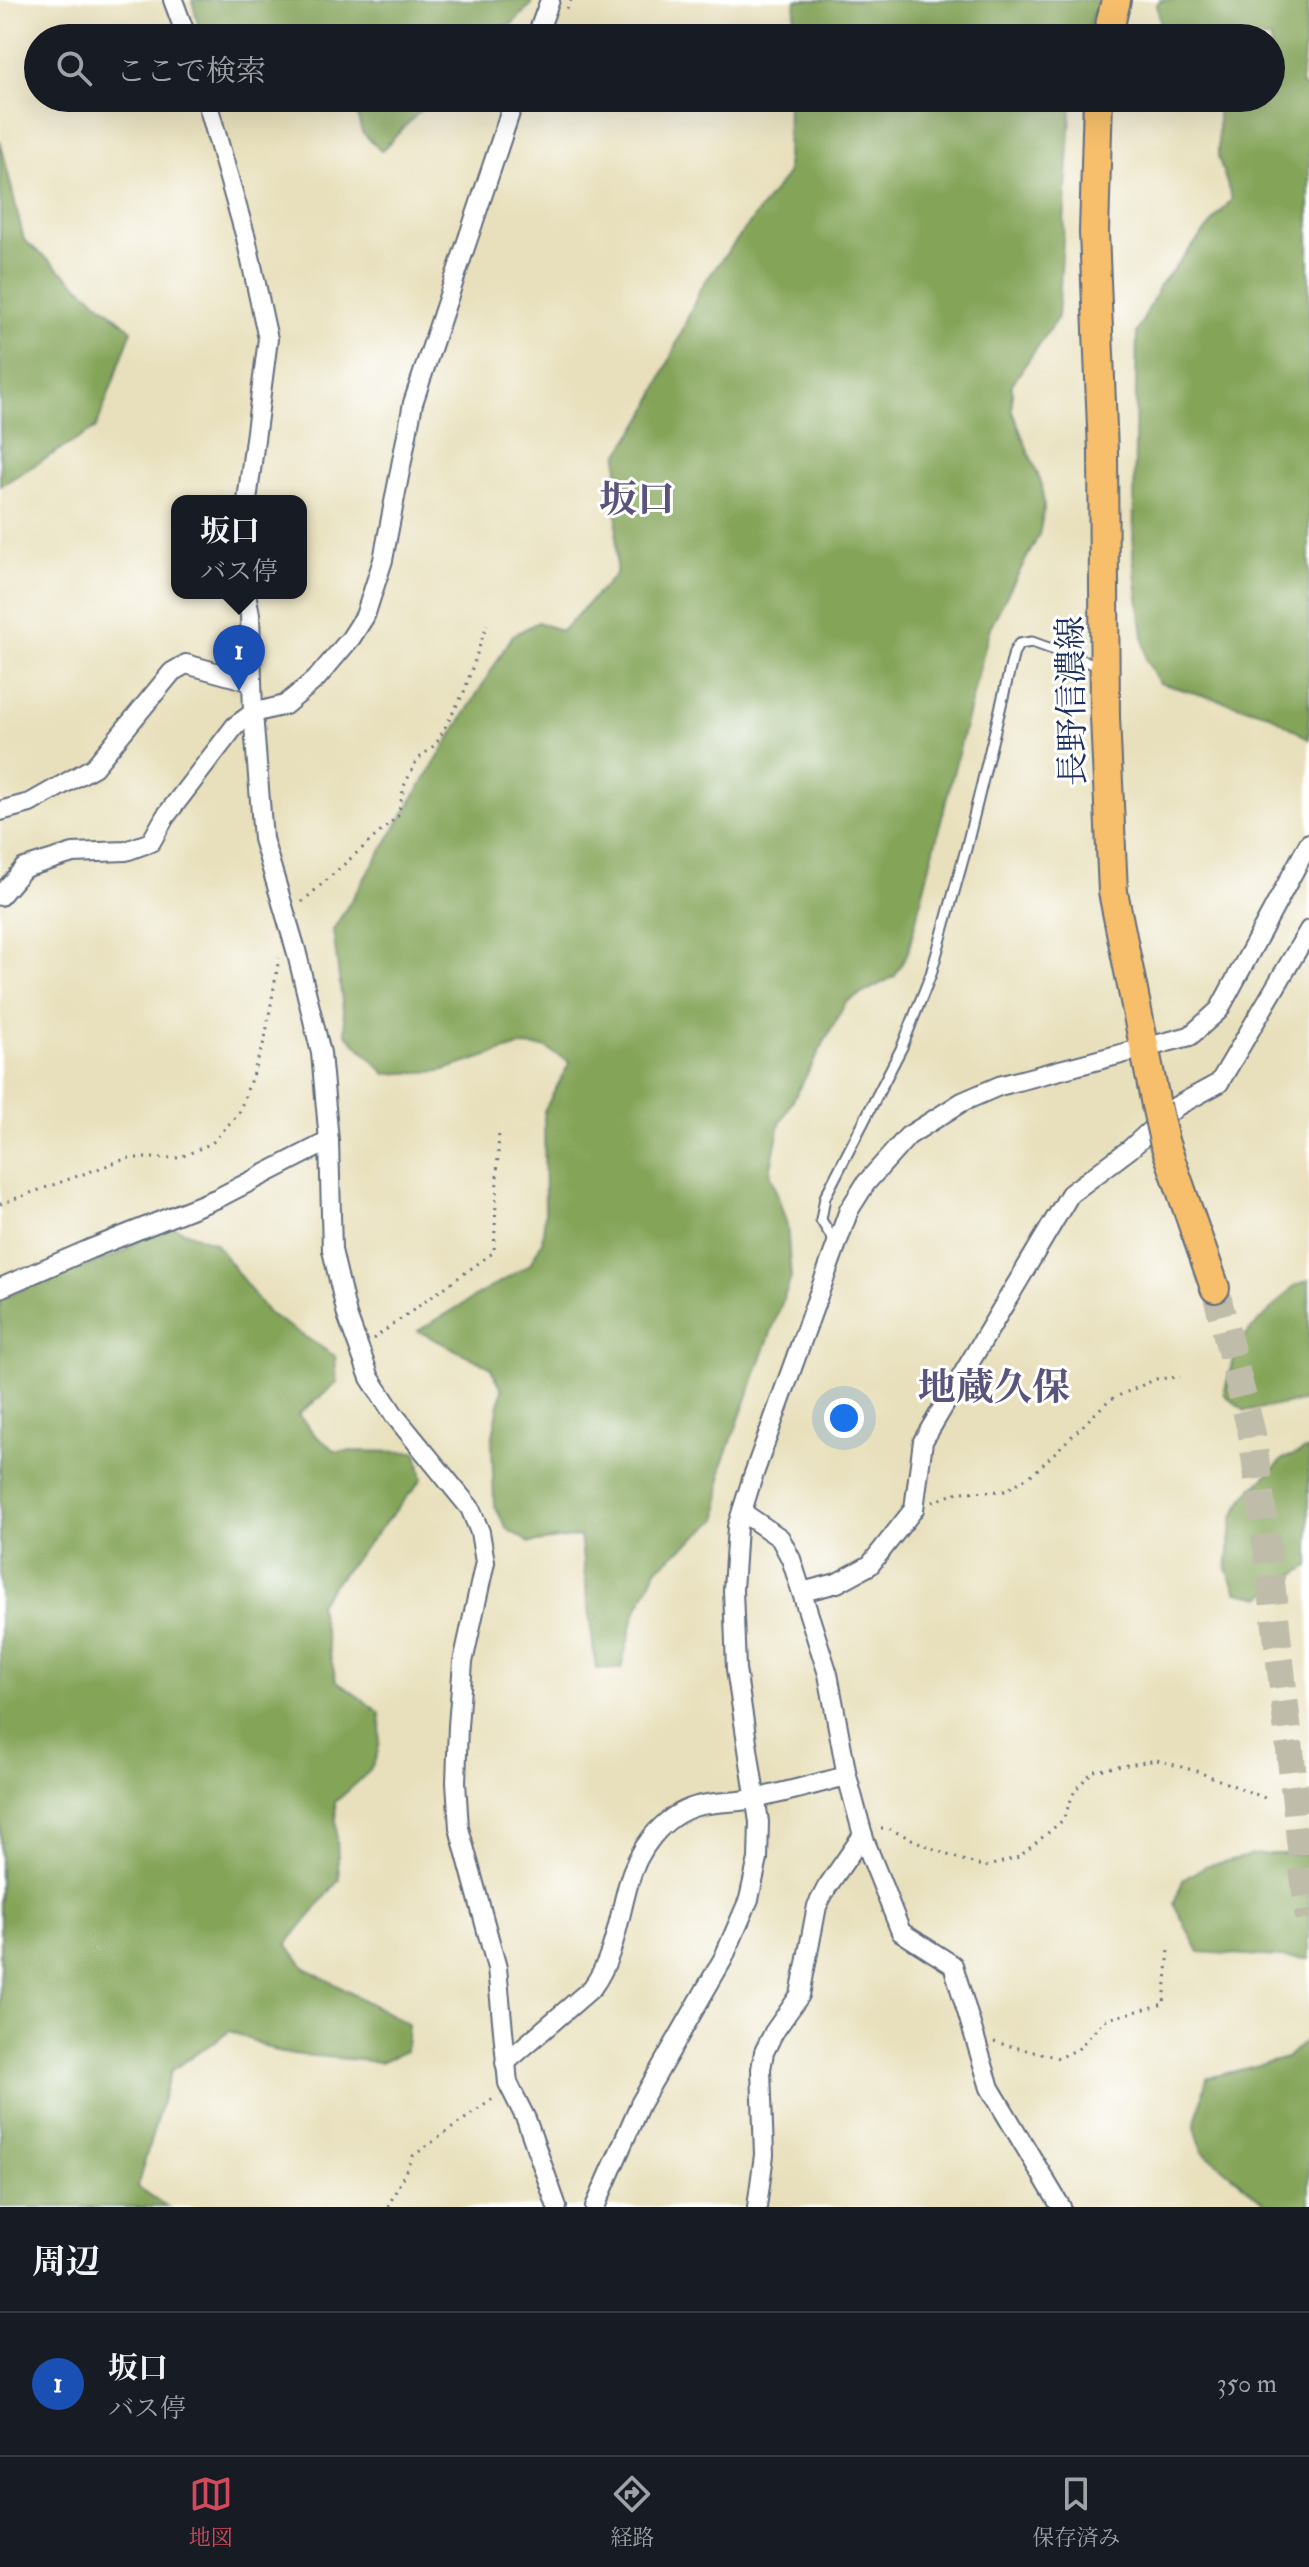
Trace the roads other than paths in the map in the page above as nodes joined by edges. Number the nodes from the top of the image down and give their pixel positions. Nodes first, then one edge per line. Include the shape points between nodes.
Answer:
1 (173, 0) edge
2 (550, 0) edge
3 (1116, 0) edge
4 (182, 24) edge
5 (541, 24) edge
6 (1110, 24) edge
7 (210, 112) edge
8 (510, 112) edge
9 (1097, 112) edge
10 (248, 495) edge
11 (247, 599) edge
12 (1105, 668) junction
13 (252, 682) junction
14 (253, 713) junction
15 (0, 811) edge
16 (1309, 843) edge
17 (0, 896) edge
18 (1309, 930) edge
19 (1144, 1047) junction
20 (329, 1141) junction
21 (836, 1244) junction
22 (0, 1288) edge
23 (1215, 1288) tunnel mouth
24 (742, 1512) junction
25 (802, 1592) junction
26 (847, 1776) junction
27 (756, 1799) junction
28 (862, 1832) junction
29 (505, 2063) junction
30 (557, 2207) edge
31 (595, 2207) edge
32 (757, 2207) edge
33 (1061, 2207) edge

1 - 4 street
2 - 5 street
3 - 6 main road
7 - 10 street via 268,339
8 - 14 street via 413,403 383,560 365,616 317,678 285,705
9 - 12 main road, 長野信濃線 via 1094,232
11 - 13 street
12 - 19 main road, 長野信濃線 via 1113,892
12 - 21 lane via 1032,642 1019,644 1014,652 931,974 902,1047 825,1197 821,1220
13 - 14 street
13 - 15 street via 186,664 172,672 94,767 30,803
14 - 17 street via 235,726 151,842 126,851 73,853 24,868
14 - 20 street via 263,839 321,1053
16 - 19 street via 1219,1010 1190,1036
18 - 25 street via 1219,1083 1177,1106 1070,1194 923,1441 914,1509 870,1565 837,1583
19 - 21 street via 999,1086 932,1119 908,1136 866,1183
19 - 23 main road, 長野信濃線, bridge via 1164,1141
20 - 22 street via 218,1198
20 - 29 street via 332,1250 347,1315 370,1378 470,1508 480,1532 485,1562 463,1662 456,1782 459,1828 497,1968
21 - 24 street
24 - 25 street via 780,1538
24 - 27 street via 733,1590 736,1669
25 - 26 street via 828,1674
26 - 27 street
26 - 28 street
27 - 29 street via 696,1807 668,1820 638,1857 602,1975
27 - 31 street via 758,1859 749,1899 723,1959 640,2104
28 - 32 street via 817,1906 800,1995 764,2052 764,2155
28 - 33 street via 901,1932 953,1965 990,2088
29 - 30 street

